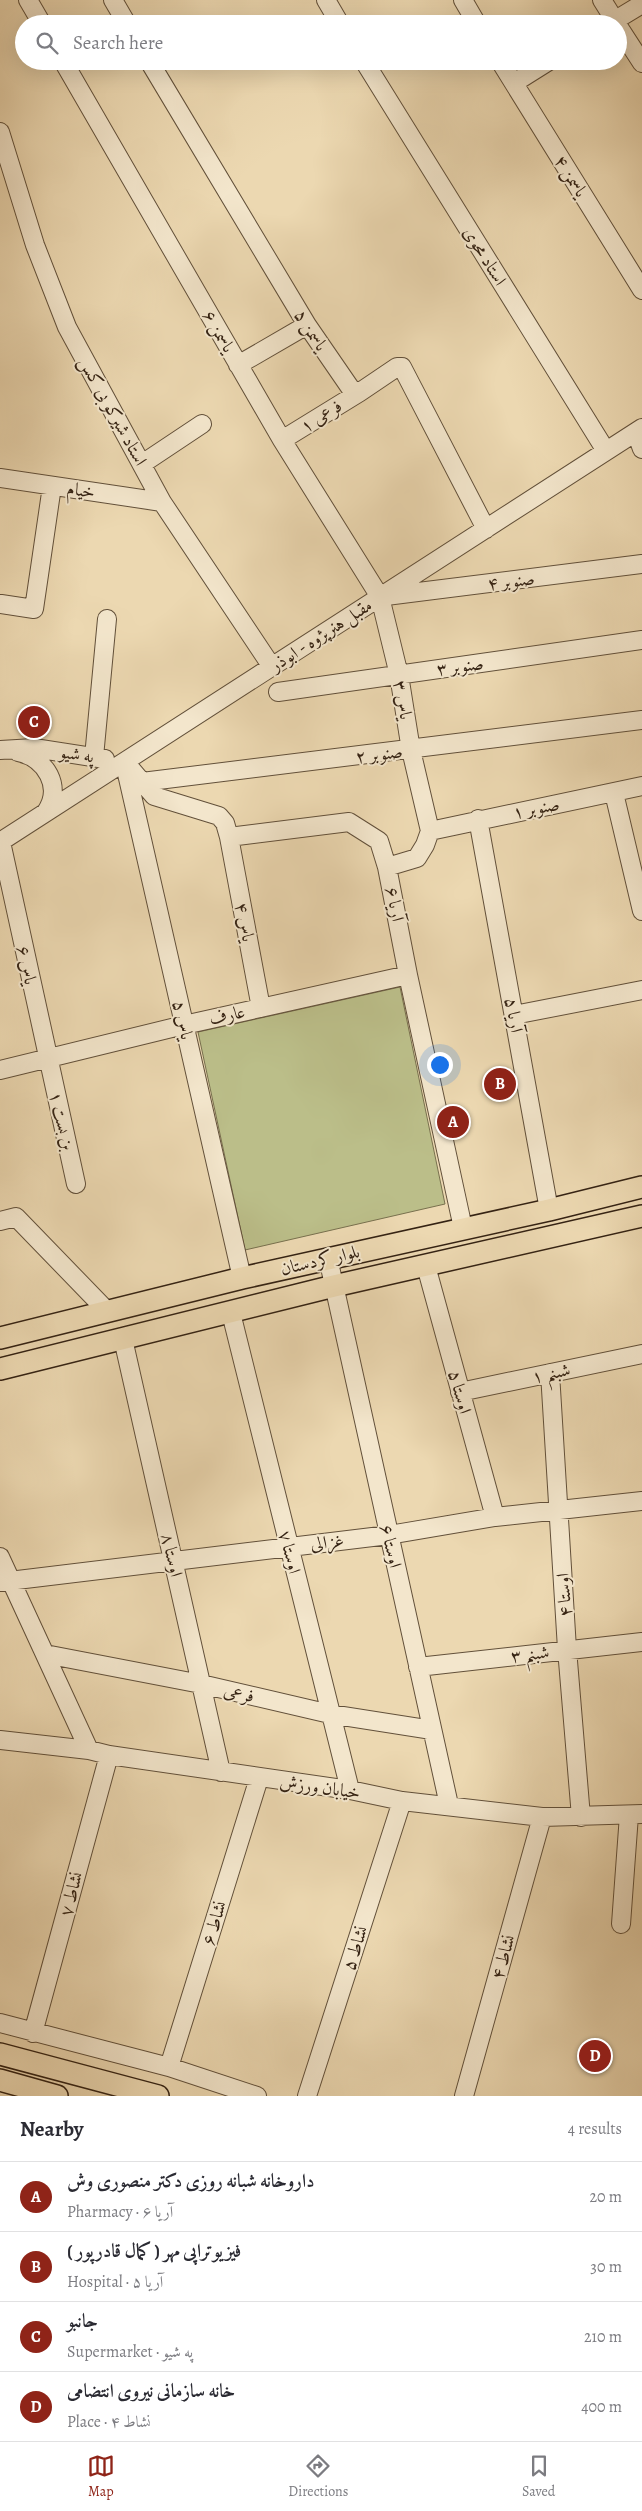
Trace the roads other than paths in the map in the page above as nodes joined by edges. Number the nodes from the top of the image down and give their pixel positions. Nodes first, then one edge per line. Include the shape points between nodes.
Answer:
1 (28, 0) edge
2 (113, 0) edge
3 (326, 0) edge
4 (463, 0) edge
5 (602, 0) edge
6 (642, 4) edge
7 (37, 15) edge
8 (122, 15) edge
9 (335, 15) edge
10 (472, 15) edge
11 (610, 15) edge
12 (626, 15) edge
13 (627, 41) edge
14 (642, 63) edge
15 (69, 70) edge
16 (154, 70) edge
17 (370, 70) edge
18 (506, 70) edge
19 (535, 70) edge
20 (514, 83) junction
21 (0, 132) edge
22 (642, 290) edge
23 (307, 325) junction
24 (238, 365) junction
25 (360, 392) junction
26 (202, 424) dead end
27 (639, 430) edge
28 (282, 440) junction
29 (642, 449) edge
30 (606, 451) junction
31 (142, 464) junction
32 (0, 478) edge
33 (52, 486) junction
34 (162, 502) junction
35 (486, 529) junction
36 (642, 564) edge
37 (380, 597) junction
38 (1, 604) edge
39 (107, 619) dead end
40 (642, 640) edge
41 (272, 667) junction
42 (399, 675) junction
43 (278, 692) dead end
44 (642, 720) edge
45 (3, 750) edge
46 (411, 750) junction
47 (94, 757) junction
48 (125, 762) junction
49 (142, 782) junction
50 (642, 786) edge
51 (614, 793) junction
52 (46, 812) junction
53 (478, 819) junction
54 (430, 831) junction
55 (229, 837) junction
56 (0, 842) edge
57 (388, 867) junction
58 (642, 911) edge
59 (408, 975) junction
60 (642, 990) edge
61 (261, 1008) junction
62 (514, 1015) junction
63 (184, 1025) junction
64 (48, 1059) junction
65 (0, 1070) edge
66 (76, 1184) dead end
67 (642, 1186) edge
68 (549, 1210) junction
69 (642, 1216) edge
70 (0, 1222) edge
71 (463, 1228) junction
72 (328, 1258) junction
73 (426, 1266) junction
74 (242, 1278) junction
75 (334, 1286) junction
76 (108, 1312) junction
77 (230, 1313) junction
78 (0, 1338) edge
79 (123, 1339) junction
80 (642, 1354) edge
81 (0, 1369) edge
82 (550, 1373) junction
83 (460, 1392) junction
84 (642, 1501) edge
85 (558, 1509) junction
86 (495, 1517) junction
87 (389, 1534) junction
88 (289, 1547) junction
89 (0, 1558) edge
90 (174, 1563) junction
91 (6, 1582) edge
92 (642, 1642) edge
93 (567, 1649) junction
94 (45, 1654) junction
95 (418, 1667) junction
96 (201, 1684) junction
97 (330, 1714) junction
98 (432, 1730) junction
99 (0, 1740) edge
100 (89, 1750) junction
101 (109, 1755) junction
102 (221, 1772) junction
103 (259, 1778) junction
104 (350, 1790) junction
105 (402, 1801) junction
106 (449, 1805) junction
107 (636, 1814) edge
108 (542, 1817) junction
109 (581, 1817) junction
110 (622, 1924) dead end
111 (0, 2023) edge
112 (33, 2033) junction
113 (0, 2054) edge
114 (169, 2067) junction
115 (0, 2080) edge
116 (57, 2096) edge
117 (158, 2096) edge
118 (257, 2096) edge
119 (307, 2096) edge
120 (464, 2096) edge

1 - 7 street
2 - 8 street
3 - 9 street
4 - 10 street
5 - 11 street
6 - 12 street
13 - 14 street
15 - 24 street, یاسمن ۶
16 - 23 street, یاسمن ۵
17 - 30 street, استاد محوی
18 - 20 street, یاسمن ۴
19 - 20 street
20 - 22 street, یاسمن ۴
21 - 31 street, استاد شیرکو بی کس via 35,245 67,327
23 - 24 street
23 - 25 street, یاسمن ۵ via 351,389
24 - 28 street, یاسمن ۶
25 - 28 street, فرعی ۱
25 - 35 street via 397,367 402,367
26 - 31 street
27 - 29 street
27 - 30 street, مقبل هنرپژوه - ابوذر
28 - 37 street, یاسمن ۶
30 - 35 street, مقبل هنرپژوه - ابوذر
31 - 34 street, استاد شیرکو بی کس
32 - 33 street, خیام
33 - 34 street, خیام
33 - 38 street via 34,609
34 - 41 street, استاد شیرکو بی کس
35 - 37 street, مقبل هنرپژوه - ابوذر
36 - 37 street, صنوبر ۴
37 - 41 street, مقبل هنرپژوه - ابوذر
37 - 42 street, یاس ۳
39 - 47 street
40 - 42 street, صنوبر ۳
41 - 48 street, مقبل هنرپژوه - ابوذر
42 - 43 street, صنوبر ۳
42 - 46 street, یاس ۳
44 - 46 street, صنوبر ۲
45 - 47 street, په شیو via 34,748
45 - 52 street via 26,753 43,765 52,783 53,794
46 - 49 street, صنوبر ۲
46 - 54 street, یاس ۳
47 - 48 street, په شیو
48 - 49 street
48 - 52 street, مقبل هنرپژوه - ابوذر
48 - 63 street, یاس ۵
49 - 55 street via 154,796 219,816
50 - 51 street, صنوبر ۱
51 - 53 street, صنوبر ۱
51 - 58 street
52 - 56 street, مقبل هنرپژوه - ابوذر
53 - 54 street, صنوبر ۱
53 - 62 street, آریا ۵
54 - 57 street via 417,858
55 - 57 street, آریا ۶ via 349,822 379,840
55 - 61 street, یاس ۴
56 - 64 street, یاس ۶
57 - 59 street, آریا ۶
59 - 61 street, عارف
59 - 71 street, آریا ۶
60 - 62 street
61 - 63 street, عارف
62 - 68 street, آریا ۵
63 - 64 street, عارف
63 - 74 street, یاس ۵
64 - 65 street, عارف
64 - 66 street, بن بست ۱
67 - 68 main road, بلوار کردستان
68 - 71 main road, بلوار کردستان
69 - 73 main road, بلوار کردستان
70 - 76 street via 16,1217
71 - 72 main road, بلوار کردستان
72 - 74 main road, بلوار کردستان
72 - 75 street, اوستا ۶
73 - 75 main road, بلوار کردستان
73 - 83 street, اوستا ۵
74 - 76 main road, بلوار کردستان
75 - 77 main road, بلوار کردستان
75 - 87 street, اوستا ۶
76 - 78 main road, بلوار کردستان
77 - 79 main road, بلوار کردستان
77 - 88 street, اوستا ۷
79 - 81 main road, بلوار کردستان
79 - 90 street, اوستا ۸
80 - 82 street, شبنم ۱
82 - 83 street, شبنم ۱
82 - 85 street, اوستا ۴
83 - 86 street, اوستا ۵
84 - 85 street, غزالی
85 - 86 street, غزالی
85 - 93 street, اوستا ۴
86 - 87 street, غزالی
87 - 88 street, غزالی
87 - 95 street, اوستا ۶
88 - 90 street, غزالی
88 - 97 street, اوستا ۷
89 - 91 street
90 - 91 street, غزالی
90 - 96 street, اوستا ۸
91 - 94 street
92 - 93 street, شبنم ۳
93 - 95 street, شبنم ۳
93 - 109 street, اوستا ۴
94 - 96 street, فرعی
94 - 100 street
95 - 98 street, اوستا ۶
96 - 97 street, فرعی
96 - 102 street, اوستا ۸
97 - 98 street, فرعی
97 - 104 street, اوستا ۷
98 - 106 street, اوستا ۶
99 - 100 street, خیابان ورزش
100 - 101 street, خیابان ورزش
101 - 102 street, خیابان ورزش
101 - 112 street, نشاط ۷
102 - 103 street, خیابان ورزش
103 - 104 street, خیابان ورزش
103 - 114 street, نشاط ۶
104 - 105 street, خیابان ورزش
105 - 106 street, خیابان ورزش
105 - 119 street, نشاط ۵
106 - 108 street, خیابان ورزش
107 - 109 street, خیابان ورزش
107 - 110 street
108 - 109 street, خیابان ورزش
108 - 120 street, نشاط ۴
111 - 112 street
112 - 114 street
113 - 117 main road
114 - 118 street
115 - 116 main road

